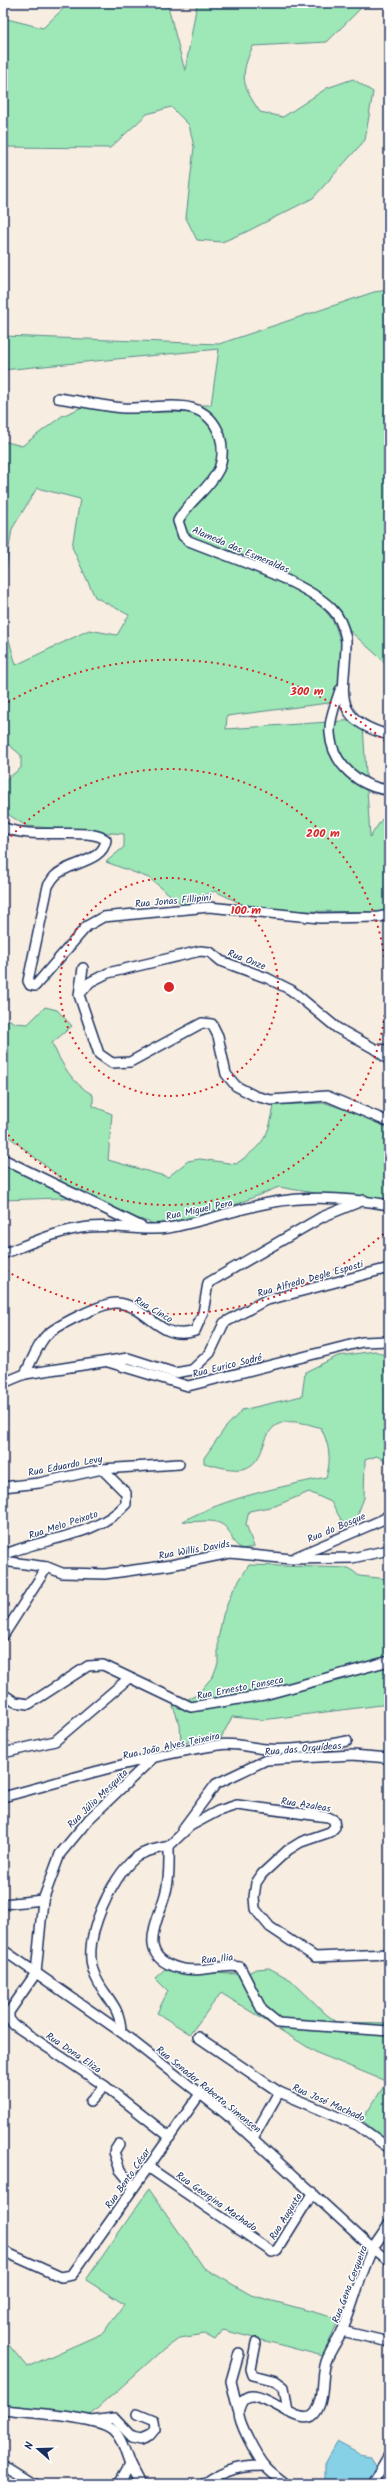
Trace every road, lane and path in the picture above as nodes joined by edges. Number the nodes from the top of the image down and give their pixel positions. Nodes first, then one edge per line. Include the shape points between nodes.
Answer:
1 (58, 398) dead end
2 (343, 682) junction
3 (389, 735) edge
4 (389, 790) edge
5 (3, 827) edge
6 (389, 915) edge
7 (83, 968) dead end
8 (79, 996) junction
9 (375, 1049) junction
10 (389, 1050) edge
11 (389, 1060) edge
12 (389, 1122) edge
13 (3, 1159) edge
14 (364, 1200) junction
15 (389, 1205) edge
16 (145, 1229) junction
17 (3, 1254) edge
18 (389, 1268) edge
19 (389, 1341) edge
20 (103, 1361) junction
21 (25, 1374) junction
22 (3, 1383) edge
23 (179, 1464) dead end
24 (102, 1469) junction
25 (3, 1487) edge
26 (389, 1514) edge
27 (389, 1550) edge
28 (3, 1555) edge
29 (291, 1559) junction
30 (3, 1561) edge
31 (47, 1567) junction
32 (3, 1636) edge
33 (389, 1661) edge
34 (129, 1678) junction
35 (3, 1694) edge
36 (347, 1741) dead end
37 (3, 1753) edge
38 (153, 1758) junction
39 (389, 1758) edge
40 (3, 1797) edge
41 (179, 1836) junction
42 (169, 1846) junction
43 (43, 1900) junction
44 (3, 1904) edge
45 (3, 1950) edge
46 (389, 1954) edge
47 (36, 1973) junction
48 (6, 2010) edge
49 (389, 2031) edge
50 (121, 2032) junction
51 (198, 2037) dead end
52 (105, 2086) junction
53 (279, 2092) junction
54 (200, 2094) junction
55 (90, 2102) dead end
56 (170, 2137) junction
57 (253, 2138) junction
58 (119, 2144) dead end
59 (389, 2148) edge
60 (148, 2167) junction
61 (134, 2187) junction
62 (313, 2192) junction
63 (389, 2224) edge
64 (373, 2249) junction
65 (3, 2251) edge
66 (274, 2252) joint
67 (389, 2260) edge
68 (342, 2331) junction
69 (389, 2342) edge
70 (256, 2343) dead end
71 (239, 2353) dead end
72 (3, 2410) edge
73 (238, 2410) junction
74 (288, 2412) junction
75 (137, 2414) dead end
76 (91, 2421) junction
77 (389, 2455) edge
78 (130, 2465) junction
79 (265, 2466) junction
80 (3, 2467) edge
81 (33, 2482) edge
82 (120, 2484) edge
83 (140, 2484) edge
84 (204, 2484) edge
85 (286, 2484) edge
86 (372, 2484) edge

1 - 2 street, Alameda das Esmeraldas via 130,408 194,408 207,414 217,429 223,446 219,468 204,492 184,509 178,521 183,536 292,584 332,610 344,630 346,639
2 - 3 street via 343,701 353,716 366,728
2 - 4 street via 330,732 335,756 353,777 374,789
5 - 6 street, Rua Jonas Fillipini via 29,835 80,834 102,836 106,840 105,846 97,854 55,875 48,886 28,981 30,985 36,986 87,926 103,917 209,908 320,918
7 - 8 street
8 - 9 street, Rua Onze via 90,982 108,973 200,951 210,952 221,961 291,990 326,1020
8 - 12 street via 99,1054 112,1063 130,1062 202,1023 212,1024 218,1036 226,1074 236,1086 255,1096 271,1100 327,1096
9 - 10 street, Rua Onze
9 - 11 street, Rua Onze
13 - 16 street, Rua Miguel Pera
14 - 15 street, Rua Miguel Pera
14 - 16 street, Rua Miguel Pera via 309,1198 273,1202 199,1222
14 - 21 street, Rua Cinco via 322,1217 208,1283 203,1313 195,1331 182,1335 118,1303 104,1306 53,1329 44,1338
16 - 17 street via 91,1227 62,1231
18 - 20 street, Rua Alfredo Degle Esposti via 264,1301 224,1323 210,1353 192,1370 175,1373 128,1358
19 - 20 street, Rua Eurico Sodré via 362,1342 188,1386
20 - 21 street, Rua Eurico Sodré
21 - 22 street, Rua Eurico Sodré
23 - 24 street, Rua Eduardo Levy
24 - 25 street, Rua Eduardo Levy via 39,1483
24 - 28 street, Rua Melo Peixoto via 126,1493 126,1504 118,1513 105,1522 69,1536
26 - 29 street, Rua do Bosque via 384,1519
27 - 29 street, Rua Willis Davids via 352,1558
29 - 31 street, Rua Willis Davids via 230,1553 171,1565 105,1574 62,1573
30 - 31 street, Rua Willis Davids
31 - 32 street
33 - 34 street, Rua Ernesto Fonseca via 264,1695 191,1708
34 - 35 street, Rua Ernesto Fonseca via 103,1664 88,1666 29,1704 15,1702
34 - 37 street via 56,1741
36 - 38 street, Rua João Alves Teixeira via 312,1748 266,1749 219,1744
38 - 40 street, Rua João Alves Teixeira
38 - 43 street, Rua Júlio Mesquita via 75,1834 60,1854
39 - 41 street, Rua das Orquídeas via 352,1755 266,1760 216,1784
41 - 42 street, Rua Azaleas
41 - 46 street, Rua Azaleas via 190,1826 218,1811 237,1805 328,1817 334,1820 335,1827 330,1832 301,1842 288,1850 262,1874 256,1883 255,1909 270,1927 315,1957
42 - 49 street, Rua Ilia via 166,1894 152,1935 156,1956 179,1968 195,1970 240,1967 262,2010 278,2023
42 - 50 street via 146,1851 135,1858 104,1903 95,1930 92,1968 97,1982 120,2015
43 - 44 street
43 - 47 street, Rua Júlio Mesquita
45 - 47 street, Rua Senador Roberto Simonsen
47 - 48 street, Rua Dona Eliza
47 - 50 street, Rua Senador Roberto Simonsen
48 - 52 street, Rua Dona Eliza via 14,2025
50 - 54 street, Rua Senador Roberto Simonsen
51 - 53 street, Rua José Machado
52 - 55 street
52 - 56 street, Rua Dona Eliza
53 - 57 street, Rua José Machado
53 - 59 street, Rua José Machado via 357,2125
54 - 56 street, Rua Bento César
54 - 57 street, Rua Senador Roberto Simonsen
56 - 60 street, Rua Bento César
57 - 62 street, Rua Senador Roberto Simonsen
58 - 61 street via 114,2152 115,2161
60 - 61 street, Rua Bento César
60 - 66 street, Rua Georgina Machado
61 - 65 street, Rua Bento César via 72,2275 61,2276
62 - 64 street, Rua Senador Roberto Simonsen
62 - 66 street, Rua Augusta
63 - 64 street, Rua Gena Cerqueira
64 - 67 street, Rua Senador Roberto Simonsen
64 - 68 street, Rua Gena Cerqueira
68 - 69 street
68 - 74 street, Rua Gena Cerqueira via 326,2363 316,2412 310,2418 302,2419
70 - 74 street via 251,2369 253,2375 284,2387
71 - 73 street via 231,2381
72 - 76 street
73 - 74 street via 250,2397 261,2398
73 - 79 street via 239,2422
75 - 76 street via 154,2421 155,2429 141,2439 132,2437 114,2418 104,2417
76 - 78 street via 112,2429 119,2436
77 - 86 street
78 - 82 street
78 - 83 street
79 - 84 street via 244,2466 228,2470
79 - 85 street
80 - 81 street

